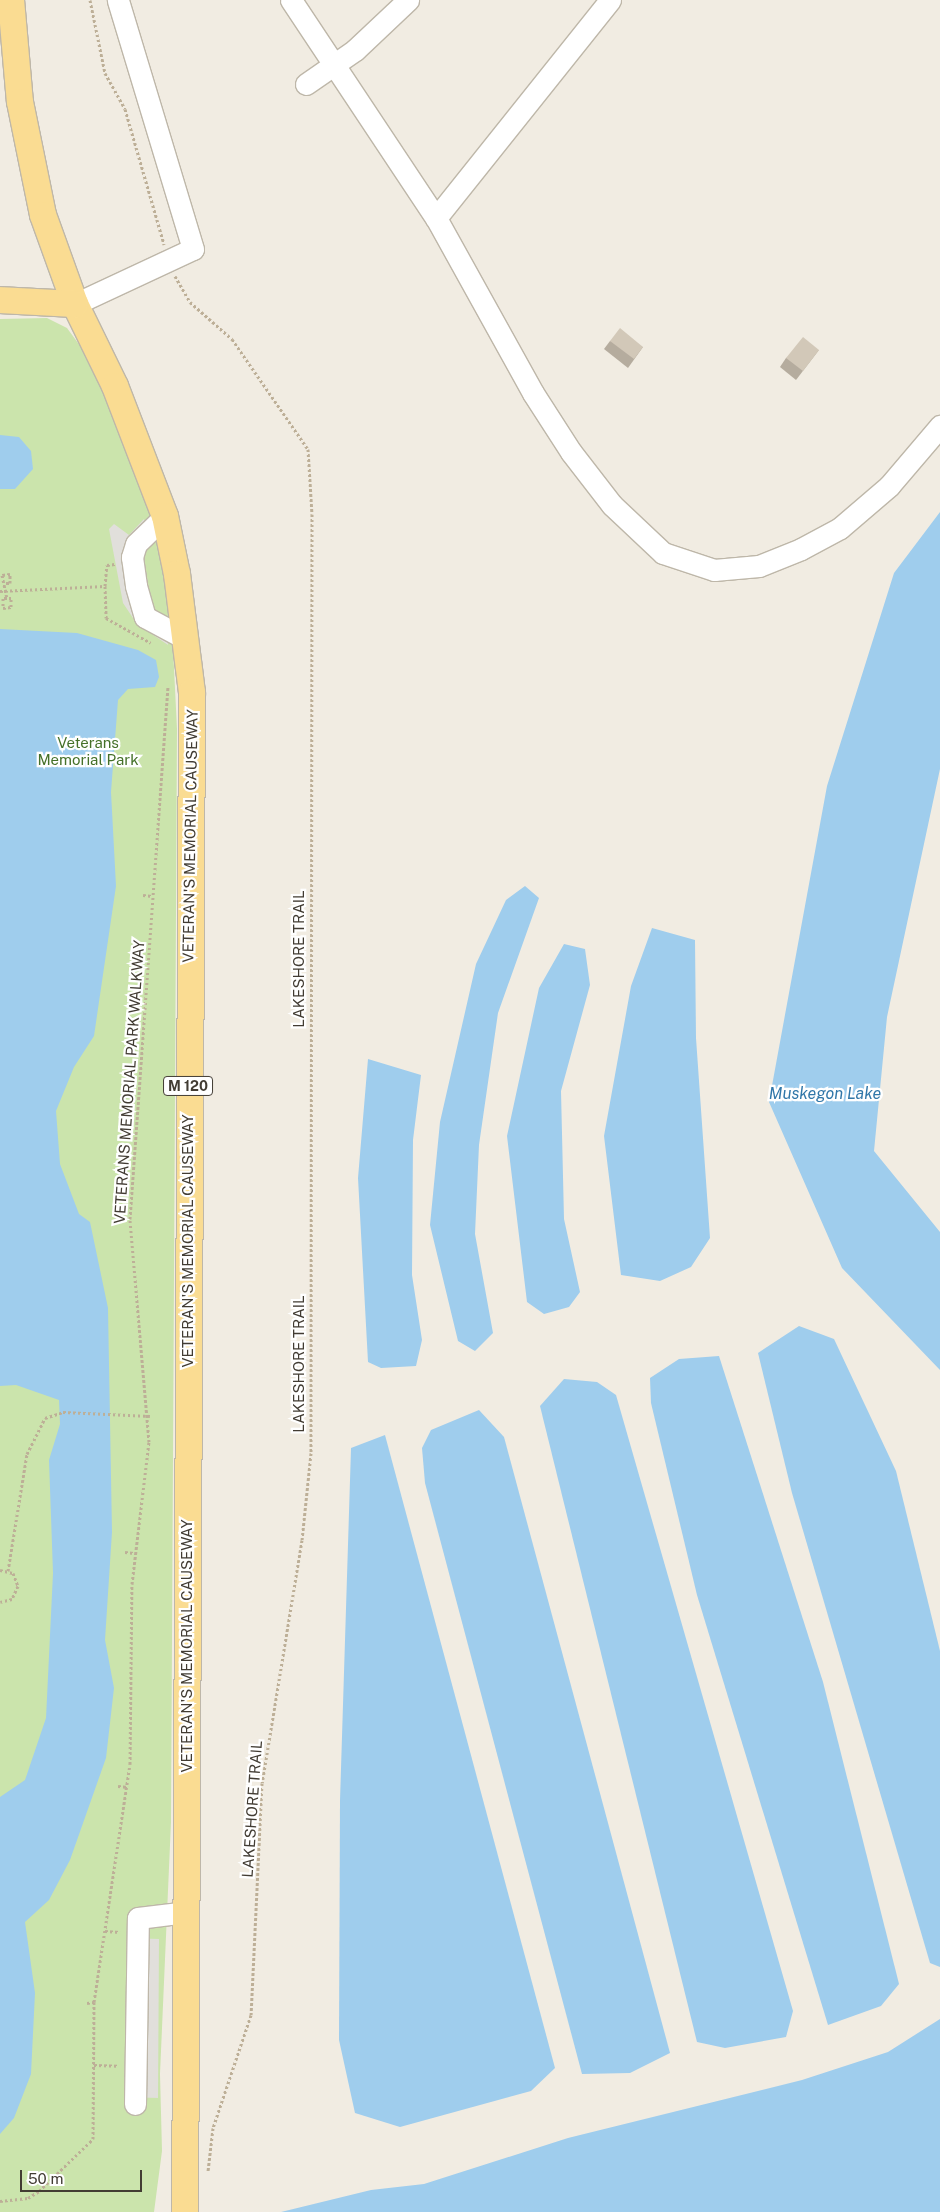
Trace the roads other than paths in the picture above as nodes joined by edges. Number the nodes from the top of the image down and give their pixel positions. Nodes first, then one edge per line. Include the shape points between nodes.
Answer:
1 (9, 0) edge
2 (118, 0) edge
3 (291, 0) edge
4 (408, 0) edge
5 (610, 0) edge
6 (0, 47) edge
7 (335, 66) junction
8 (306, 84) dead end
9 (436, 218) junction
10 (0, 300) edge
11 (74, 304) junction
12 (940, 426) edge
13 (165, 516) junction
14 (186, 639) junction
15 (186, 1912) junction
16 (135, 2104) dead end
17 (185, 2206) edge

1 - 6 main road, VETERAN'S MEMORIAL CAUSEWAY / M 120
1 - 11 main road, VETERAN'S MEMORIAL CAUSEWAY / M 120 via 20,102 43,215
2 - 11 lane via 193,249
3 - 7 lane
4 - 7 lane
5 - 9 lane
7 - 8 lane
7 - 9 lane
9 - 12 lane via 533,393 571,452 612,505 642,535 688,564 714,570 759,566 825,536 889,486
10 - 11 main road
11 - 13 main road, VETERAN'S MEMORIAL CAUSEWAY / M 120 via 115,386
13 - 14 main road, VETERAN'S MEMORIAL CAUSEWAY / M 120
13 - 14 lane via 133,550 136,586 145,617
14 - 15 main road, VETERAN'S MEMORIAL CAUSEWAY / M 120 via 192,692
15 - 16 lane via 138,1918
15 - 17 main road, VETERAN'S MEMORIAL CAUSEWAY / M 120

